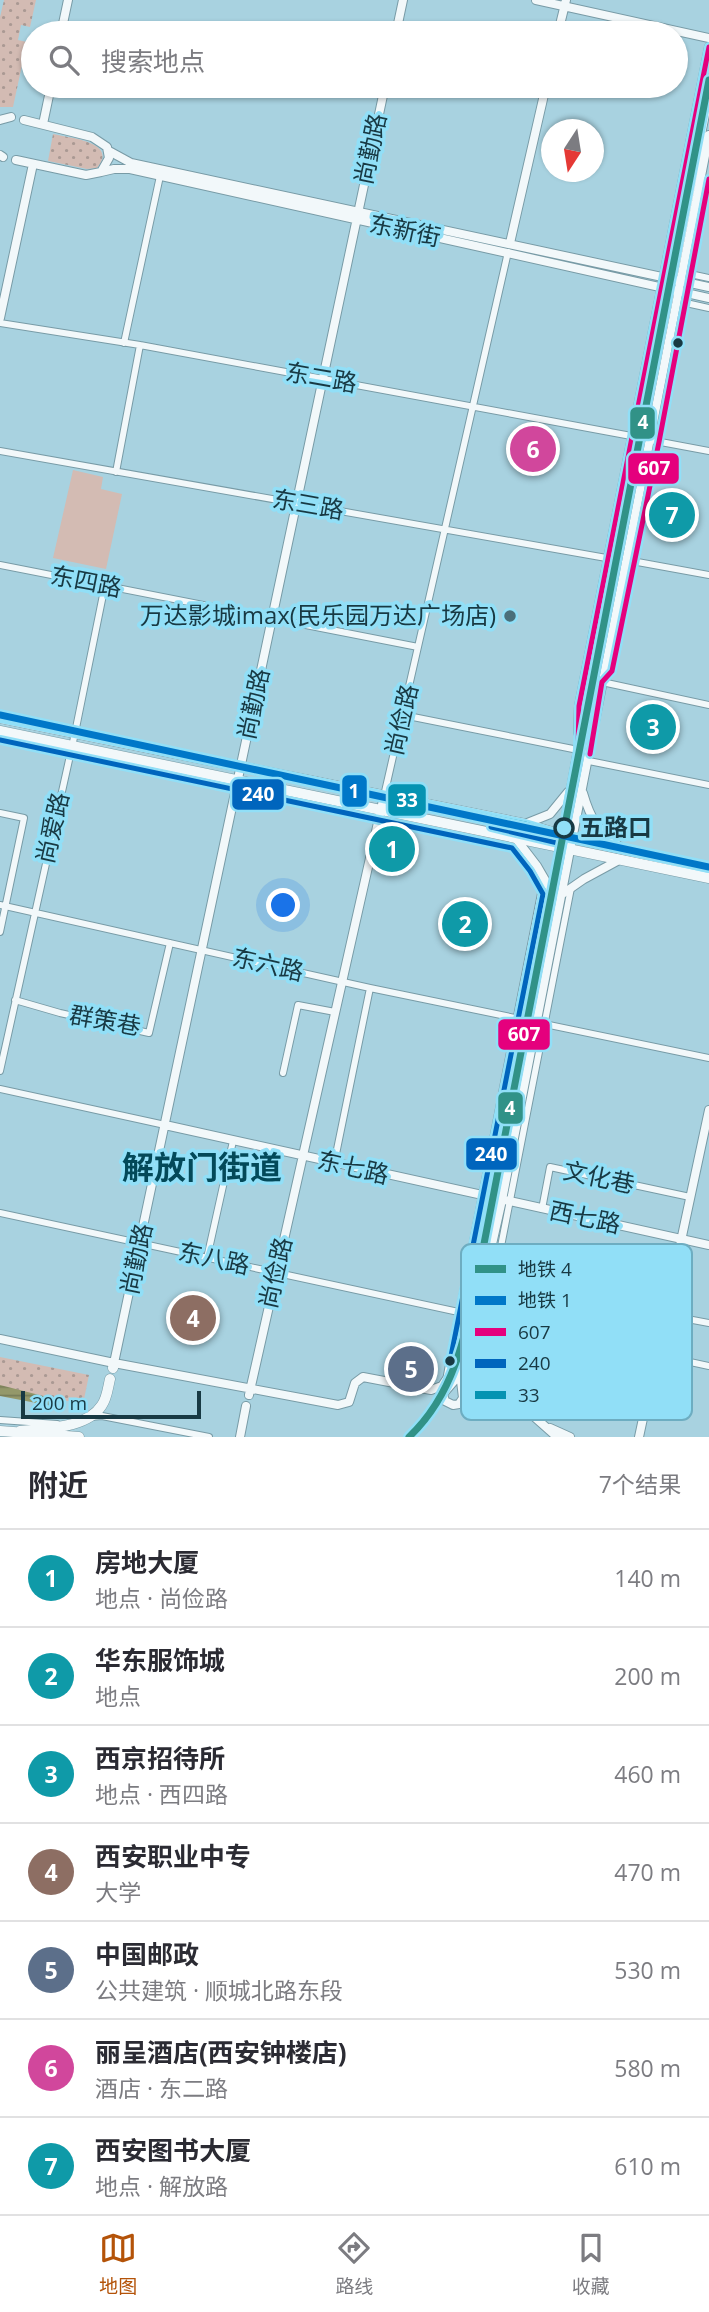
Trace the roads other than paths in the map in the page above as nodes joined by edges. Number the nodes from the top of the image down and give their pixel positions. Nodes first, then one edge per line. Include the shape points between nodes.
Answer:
1 (68, 0) edge
2 (403, 0) edge
3 (536, 0) edge
4 (565, 3) edge
5 (64, 21) edge
6 (399, 21) edge
7 (561, 21) edge
8 (639, 21) edge
9 (688, 33) edge
10 (709, 38) edge
11 (709, 47) edge
12 (709, 94) edge
13 (48, 98) edge
14 (382, 98) edge
15 (543, 98) edge
16 (11, 117) dead end
17 (0, 120) edge
18 (24, 120) dead end
19 (43, 124) junction
20 (709, 135) edge
21 (109, 151) junction
22 (16, 160) dead end
23 (33, 164) junction
24 (101, 172) junction
25 (160, 176) junction
26 (709, 179) edge
27 (357, 216) junction
28 (509, 248) junction
29 (709, 278) edge
30 (679, 279) junction
31 (709, 287) edge
32 (677, 293) junction
33 (709, 298) edge
34 (709, 308) edge
35 (0, 320) edge
36 (124, 344) junction
37 (140, 345) junction
38 (323, 379) junction
39 (473, 406) junction
40 (646, 439) junction
41 (0, 451) edge
42 (709, 451) edge
43 (116, 472) junction
44 (297, 502) junction
45 (445, 530) junction
46 (612, 559) junction
47 (630, 560) junction
48 (0, 565) edge
49 (709, 575) edge
50 (105, 585) junction
51 (272, 618) junction
52 (418, 647) junction
53 (597, 660) junction
54 (587, 668) junction
55 (603, 682) junction
56 (709, 705) edge
57 (403, 715) junction
58 (0, 718) edge
59 (0, 731) edge
60 (75, 733) junction
61 (72, 746) junction
62 (578, 750) junction
63 (589, 761) junction
64 (241, 766) junction
65 (238, 781) junction
66 (709, 785) edge
67 (570, 790) junction
68 (582, 790) junction
69 (384, 796) junction
70 (381, 811) junction
71 (0, 813) edge
72 (525, 824) junction
73 (567, 836) junction
74 (517, 840) junction
75 (565, 849) junction
76 (620, 855) junction
77 (709, 868) edge
78 (544, 878) junction
79 (709, 878) edge
80 (571, 888) junction
81 (557, 894) junction
82 (3, 906) edge
83 (34, 912) junction
84 (0, 932) edge
85 (170, 943) junction
86 (202, 950) junction
87 (342, 981) junction
88 (370, 988) junction
89 (15, 1000) junction
90 (335, 1012) junction
91 (517, 1019) junction
92 (536, 1023) junction
93 (709, 1058) edge
94 (0, 1071) edge
95 (283, 1073) dead end
96 (0, 1089) edge
97 (709, 1110) edge
98 (165, 1125) junction
99 (233, 1141) junction
100 (303, 1156) junction
101 (334, 1164) junction
102 (482, 1196) junction
103 (690, 1197) junction
104 (502, 1200) junction
105 (542, 1209) junction
106 (0, 1213) edge
107 (682, 1239) junction
108 (141, 1243) junction
109 (472, 1244) edge
110 (491, 1244) edge
111 (496, 1244) edge
112 (681, 1244) edge
113 (709, 1245) edge
114 (207, 1258) junction
115 (276, 1272) junction
116 (461, 1298) edge
117 (458, 1312) junction
118 (461, 1313) edge
119 (459, 1320) joint
120 (0, 1339) edge
121 (461, 1358) edge
122 (114, 1366) junction
123 (110, 1379) dead end
124 (446, 1380) joint
125 (249, 1392) junction
126 (461, 1398) edge
127 (246, 1406) dead end
128 (89, 1417) junction
129 (0, 1420) edge
130 (538, 1420) edge
131 (62, 1425) junction
132 (544, 1425) junction
133 (0, 1431) edge
134 (20, 1432) junction
135 (79, 1437) edge
136 (209, 1437) edge
137 (240, 1437) edge
138 (557, 1437) edge
139 (570, 1437) edge

1 - 5 main road
2 - 6 main road
3 - 4 main road
4 - 7 main road
4 - 8 main road
9 - 10 main road
11 - 30 main road
12 - 30 main road
13 - 19 main road
14 - 27 main road, 尚勤路
15 - 28 main road, 尚俭路
16 - 17 main road
18 - 19 main road, 东新街
19 - 21 main road, 东新街 via 92,137
20 - 30 main road
21 - 24 main road
21 - 27 main road, 东新街 via 131,163
22 - 23 main road, 东新街
23 - 24 main road, 东新街 via 86,175
23 - 35 main road
24 - 25 main road, 东新街 via 123,169
25 - 27 main road, 东新街
25 - 36 street
26 - 30 street
27 - 28 main road, 东新街
27 - 38 main road, 尚勤路
28 - 30 main road, 东新街
28 - 32 main road, 东新街
28 - 39 street, 尚俭路
29 - 30 street
30 - 31 main road, 东新街
30 - 32 main road
30 - 32 main road
32 - 33 main road, 东新街
32 - 34 street
32 - 40 main road
32 - 40 main road
35 - 36 street, 东二路
36 - 37 street, 东二路
37 - 38 street, 东二路
37 - 43 street
38 - 39 street, 东二路
38 - 44 main road, 尚勤路
39 - 40 street, 东二路
39 - 45 street, 尚俭路
40 - 42 street, 东二路
40 - 46 main road
40 - 47 main road
41 - 43 street, 东三路
43 - 44 street, 东三路
44 - 45 street, 东三路
44 - 51 main road, 尚勤路
45 - 46 street, 东三路
45 - 52 street, 尚俭路
46 - 53 main road
46 - 54 main road
47 - 49 street
47 - 55 main road
48 - 50 street, 东四路
50 - 51 street, 东四路
50 - 60 street, 尚爱路
51 - 52 street, 东四路
51 - 64 main road, 尚勤路
52 - 57 street, 尚俭路
53 - 54 main road
53 - 62 main road
54 - 62 main road via 579,706
55 - 56 street
55 - 63 main road
57 - 62 street
57 - 69 street, 尚俭路
58 - 60 main road
59 - 61 main road
60 - 61 street, 尚爱路
60 - 64 main road
61 - 65 main road
61 - 83 street, 尚爱路
62 - 67 main road
63 - 66 street
63 - 68 main road
64 - 65 main road, 尚勤路
64 - 69 main road
65 - 70 main road
65 - 86 main road, 尚勤路
67 - 72 main road via 550,814
67 - 73 main road
68 - 73 main road
68 - 76 main road via 591,818
69 - 70 main road, 尚俭路
69 - 72 main road
70 - 74 main road
70 - 87 main road, 尚俭路
71 - 82 street via 24,818
72 - 73 main road
73 - 75 main road
73 - 76 main road
74 - 75 main road
74 - 78 main road
75 - 76 main road
75 - 81 main road
76 - 77 main road
76 - 79 main road
76 - 80 main road
78 - 81 main road
78 - 91 street
80 - 81 main road
80 - 92 street
81 - 92 main road
82 - 83 street, 东六路
82 - 84 street
83 - 85 street, 东六路
83 - 89 street, 尚爱路
85 - 86 street, 东六路
85 - 89 street, 群策巷 via 149,1033
86 - 87 street, 东六路
86 - 98 main road, 尚勤路
87 - 88 street, 东六路
87 - 90 main road, 尚俭路
88 - 91 street, 东六路
88 - 101 street
89 - 94 street, 尚爱路
90 - 95 street via 298,1005
90 - 100 main road, 尚俭路
91 - 92 street, 东六路
91 - 102 street
92 - 93 street, 东六路
92 - 104 main road
92 - 104 street
96 - 98 street, 东七路
97 - 103 main road
98 - 99 main road, 东七路
98 - 108 main road, 尚勤路
99 - 100 main road, 东七路
99 - 114 street
100 - 101 main road, 东七路
100 - 115 main road, 尚俭路
101 - 102 main road, 东七路
102 - 104 main road, 东七路
102 - 109 street
103 - 105 street, 文化巷 via 550,1167
103 - 107 main road
104 - 105 main road, 西七路
104 - 110 main road
104 - 111 street
105 - 107 main road, 西七路
106 - 108 street, 东八路
107 - 112 main road
107 - 113 main road, 西七路
108 - 114 street, 东八路
108 - 122 main road, 尚勤路
114 - 115 street, 东八路
115 - 117 street, 东八路
115 - 125 main road, 尚俭路
116 - 117 street
117 - 118 street, 东八路
117 - 119 street
119 - 124 street
120 - 122 main road
121 - 126 main road via 455,1380 443,1394 444,1401 453,1405
122 - 125 main road
123 - 128 main road via 102,1406
124 - 125 main road via 431,1390 363,1377 355,1382 349,1402 343,1405
127 - 137 main road
128 - 131 main road
128 - 136 street
129 - 131 street
130 - 132 main road
131 - 134 main road
132 - 138 main road
132 - 139 main road
133 - 134 main road
134 - 135 main road

